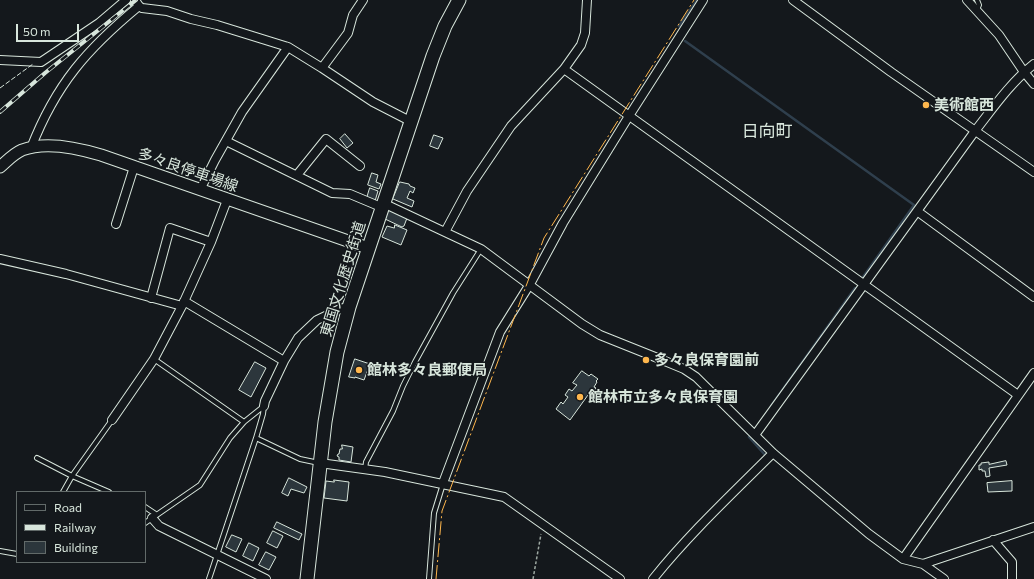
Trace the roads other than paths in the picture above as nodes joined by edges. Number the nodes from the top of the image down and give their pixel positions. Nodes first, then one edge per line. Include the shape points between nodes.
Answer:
1 (126, 0) edge
2 (363, 0) edge
3 (459, 0) edge
4 (587, 0) edge
5 (704, 0) edge
6 (793, 0) edge
7 (967, 0) edge
8 (977, 0) edge
9 (137, 3) edge
10 (977, 10) junction
11 (288, 47) junction
12 (0, 60) edge
13 (322, 68) junction
14 (1030, 68) edge
15 (564, 69) junction
16 (1034, 84) edge
17 (629, 116) junction
18 (410, 121) junction
19 (975, 131) junction
20 (226, 141) junction
21 (31, 148) junction
22 (360, 166) dead end
23 (0, 167) edge
24 (134, 167) junction
25 (1034, 172) edge
26 (297, 175) junction
27 (200, 190) junction
28 (227, 200) junction
29 (382, 205) junction
30 (917, 211) junction
31 (116, 224) dead end
32 (445, 232) junction
33 (211, 242) junction
34 (368, 248) junction
35 (481, 249) junction
36 (0, 259) edge
37 (530, 284) junction
38 (864, 285) junction
39 (1034, 297) edge
40 (151, 298) junction
41 (183, 304) junction
42 (349, 307) junction
43 (154, 359) junction
44 (284, 361) junction
45 (1034, 373) edge
46 (1018, 395) junction
47 (264, 406) junction
48 (112, 420) joint
49 (244, 422) junction
50 (755, 435) junction
51 (256, 438) junction
52 (773, 453) junction
53 (37, 458) dead end
54 (320, 463) junction
55 (364, 469) junction
56 (72, 476) junction
57 (443, 483) junction
58 (64, 491) edge
59 (107, 491) edge
60 (146, 508) edge
61 (154, 517) junction
62 (146, 522) edge
63 (1034, 527) edge
64 (993, 540) junction
65 (0, 551) edge
66 (16, 554) edge
67 (217, 555) junction
68 (903, 559) junction
69 (923, 564) junction
70 (209, 579) edge
71 (266, 579) edge
72 (307, 579) edge
73 (428, 579) edge
74 (620, 579) edge
75 (653, 579) edge
76 (944, 579) edge
77 (1012, 579) edge

1 - 12 street via 99,23 41,62
2 - 13 street via 353,15 348,33
3 - 18 highway, 東国文化歴史街道 via 437,44
4 - 15 street via 581,45
5 - 17 street
6 - 19 street
7 - 10 street
8 - 10 lane
9 - 11 street via 142,8 167,11
9 - 21 street via 77,66 50,104
10 - 14 street
11 - 13 street
11 - 20 street via 242,112
13 - 18 street via 373,102
14 - 16 street
14 - 19 street
15 - 17 street
15 - 32 street via 511,126 467,191
17 - 37 street via 563,222
17 - 38 street
18 - 29 highway, 東国文化歴史街道
19 - 25 street
19 - 30 street
20 - 26 street
20 - 27 street
21 - 23 main road, 多々良停車場線 via 19,152
21 - 24 main road, 多々良停車場線 via 76,148
22 - 26 street via 326,139
24 - 27 main road, 多々良停車場線
24 - 31 street
26 - 29 street via 332,193 350,194
27 - 28 main road, 多々良停車場線
28 - 33 street
28 - 34 main road, 多々良停車場線
29 - 32 street
29 - 34 highway, 東国文化歴史街道
30 - 38 street
30 - 39 street
32 - 35 street
33 - 40 street via 170,228
33 - 41 street
34 - 42 highway, 東国文化歴史街道
35 - 37 street
35 - 55 lane via 415,362
36 - 40 street
37 - 50 street via 600,335 696,377
37 - 57 street via 500,332
38 - 46 street
38 - 50 street
40 - 41 street
41 - 43 street
41 - 44 street
42 - 44 street via 317,320 298,338
42 - 54 highway, 東国文化歴史街道 via 337,352
43 - 48 street
43 - 49 lane
44 - 47 street
45 - 46 street
46 - 68 street
47 - 49 lane
47 - 51 lane
48 - 56 lane
49 - 61 lane via 230,438 200,485
50 - 52 street
51 - 54 lane via 300,459
51 - 67 lane
52 - 68 street via 869,534
52 - 75 street via 664,564
53 - 56 lane
54 - 55 street
54 - 72 highway, 東国文化歴史街道
55 - 57 street
56 - 58 lane
56 - 59 lane
57 - 73 lane via 434,513
57 - 74 street via 504,497
60 - 61 lane
61 - 62 lane
61 - 67 street via 159,526
63 - 64 street
64 - 69 street
64 - 77 street via 1012,562
65 - 66 lane
67 - 70 lane
67 - 71 street
68 - 69 street
69 - 76 street

